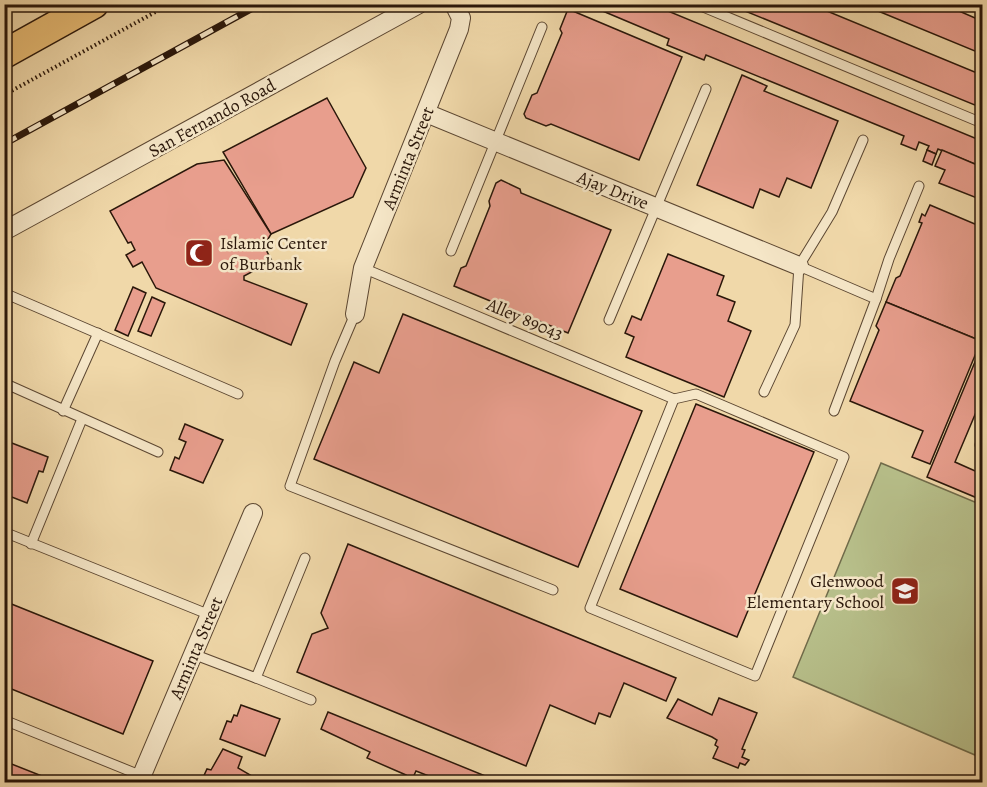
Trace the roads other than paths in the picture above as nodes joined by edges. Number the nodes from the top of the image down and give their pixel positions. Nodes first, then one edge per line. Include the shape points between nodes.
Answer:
1 (94, 4) edge
2 (419, 4) edge
3 (454, 4) edge
4 (696, 4) edge
5 (542, 27) dead end
6 (4, 54) edge
7 (706, 89) dead end
8 (426, 113) junction
9 (982, 123) edge
10 (863, 141) dead end
11 (495, 142) junction
12 (919, 186) dead end
13 (656, 207) junction
14 (4, 231) edge
15 (451, 251) dead end
16 (799, 266) junction
17 (363, 268) junction
18 (4, 293) edge
19 (876, 299) junction
20 (355, 314) joint
21 (609, 320) dead end
22 (98, 333) junction
23 (4, 383) edge
24 (764, 392) dead end
25 (238, 394) dead end
26 (674, 399) junction
27 (63, 411) junction
28 (834, 411) dead end
29 (82, 419) junction
30 (982, 436) edge
31 (982, 450) edge
32 (158, 452) dead end
33 (253, 513) dead end
34 (4, 532) edge
35 (31, 544) junction
36 (305, 558) dead end
37 (553, 590) dead end
38 (210, 615) junction
39 (193, 654) junction
40 (256, 678) junction
41 (311, 700) dead end
42 (4, 720) edge
43 (141, 779) edge

1 - 6 main road
2 - 14 street, San Fernando Road
3 - 8 street, Arminta Street via 461,18 459,28
4 - 9 lane
5 - 11 lane
7 - 13 lane
8 - 11 street, Ajay Drive
8 - 17 street, Arminta Street
10 - 16 lane via 832,212
11 - 13 street, Ajay Drive
11 - 15 lane
12 - 19 lane
13 - 16 street, Ajay Drive
13 - 21 lane
16 - 19 lane
16 - 24 lane via 795,325
17 - 20 street, Arminta Street
17 - 26 lane, Alley 89043
18 - 22 lane
19 - 28 lane
20 - 37 lane via 290,486
22 - 25 lane
22 - 27 lane
23 - 27 lane
26 - 26 lane via 590,608 755,676 844,457 696,394
27 - 29 lane
29 - 32 lane
29 - 35 lane
30 - 31 lane
33 - 38 street, Arminta Street
34 - 35 lane
35 - 38 lane
36 - 40 lane
38 - 39 street, Arminta Street
39 - 40 lane
39 - 43 street, Arminta Street
40 - 41 lane
42 - 43 lane

